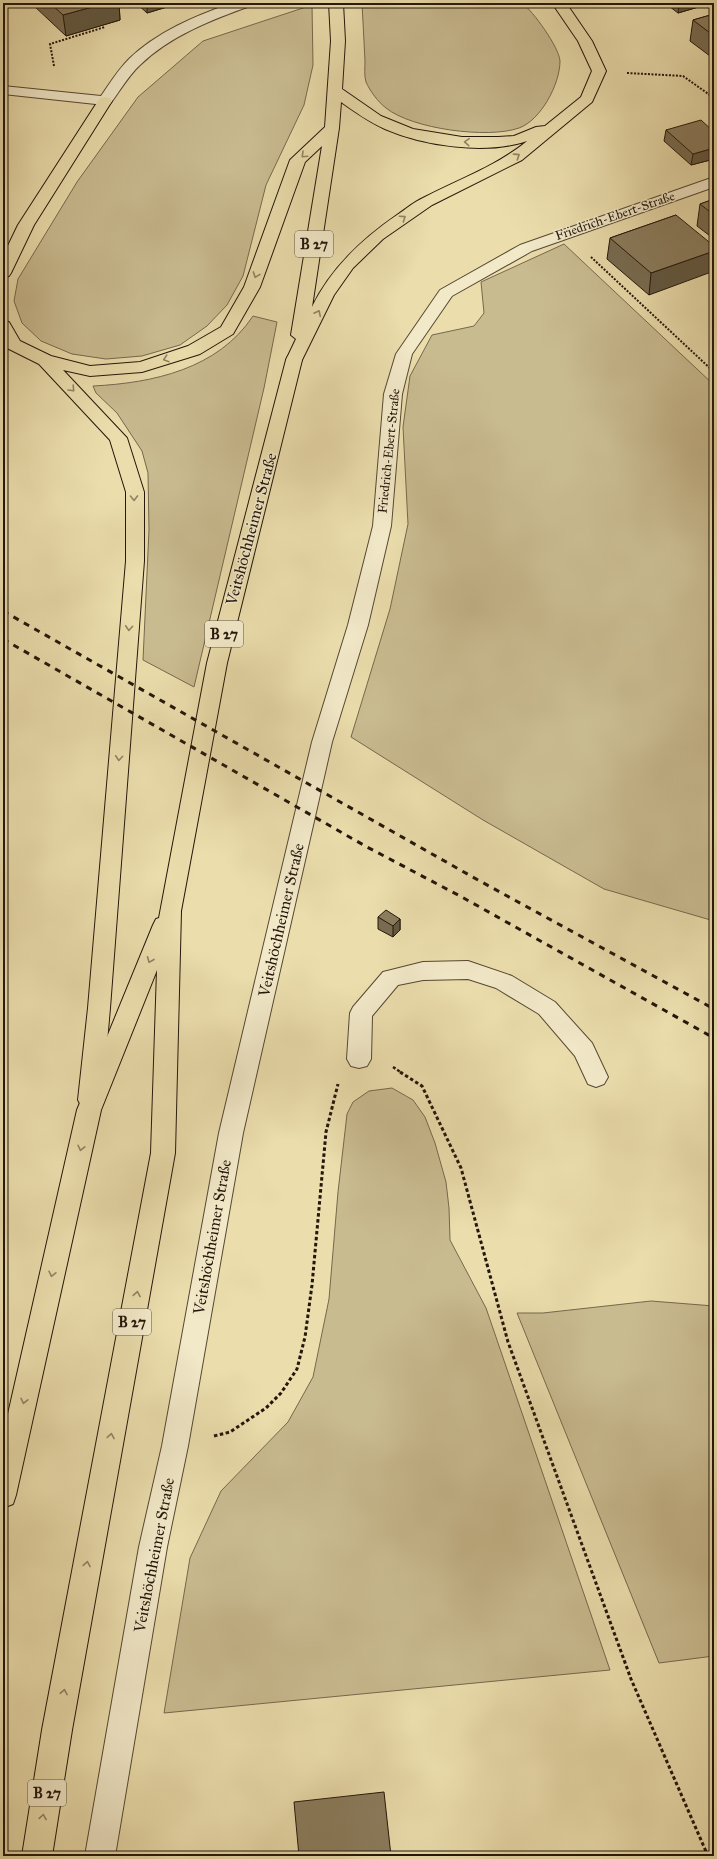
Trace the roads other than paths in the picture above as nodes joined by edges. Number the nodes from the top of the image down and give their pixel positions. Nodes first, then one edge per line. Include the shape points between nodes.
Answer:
1 (245, 3) edge
2 (559, 3) edge
3 (337, 9) edge
4 (3, 90) edge
5 (336, 91) junction
6 (105, 101) junction
7 (559, 123) junction
8 (332, 128) junction
9 (714, 182) edge
10 (3, 273) edge
11 (3, 326) edge
12 (46, 360) junction
13 (294, 360) junction
14 (358, 625) joint
15 (170, 911) junction
16 (359, 1059) road end
17 (596, 1077) dead end
18 (89, 1110) junction
19 (3, 1495) edge
20 (37, 1856) edge
21 (100, 1856) edge

1 - 6 street via 186,27 153,46 123,74
2 - 7 main road via 585,41 599,71 587,99
3 - 5 main road, B 27
4 - 6 street
7 -> 5 main road via 516,140 482,143 447,140 408,133 376,119
5 - 8 main road, B 27
6 - 10 main road via 26,225
13 -> 7 main road via 326,295 347,265 377,236 426,202 517,156
8 -> 12 main road via 298,160 252,287 227,330 194,350 142,368 90,371
8 - 13 main road, B 27
9 - 14 street, Friedrich-Ebert-Straße via 526,248 446,293 404,354 393,394 382,526
11 - 12 main road via 13,344
12 -> 18 main road via 118,438 135,492 135,561
13 - 15 main road, Veitshöchheimer Straße / B 27 via 217,663
14 - 21 street, Veitshöchheimer Straße via 322,742 231,1133 175,1446 153,1547
15 -> 18 main road, Veitshöchheimer Straße / B 27
20 -> 15 main road, Veitshöchheimer Straße / B 27 via 57,1730 163,1153
16 - 17 street via 361,1012 391,978 423,971 468,970 504,982 547,1008 584,1050
18 -> 19 main road, Veitshöchheimer Straße / B 27

